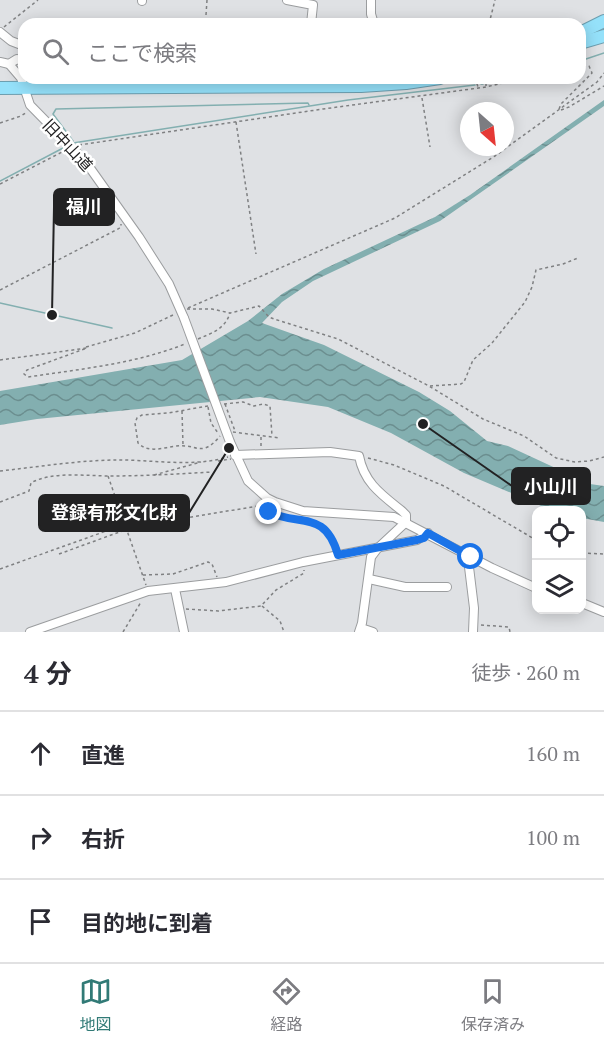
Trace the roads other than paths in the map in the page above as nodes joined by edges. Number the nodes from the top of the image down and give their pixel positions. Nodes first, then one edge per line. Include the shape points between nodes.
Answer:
1 (287, 0) edge
2 (370, 0) edge
3 (312, 18) edge
4 (372, 18) edge
5 (604, 21) edge
6 (586, 30) edge
7 (0, 31) edge
8 (604, 36) edge
9 (586, 41) edge
10 (18, 44) edge
11 (5, 63) edge
12 (18, 75) edge
13 (23, 84) edge
14 (391, 84) edge
15 (0, 88) edge
16 (25, 88) junction
17 (236, 457) junction
18 (406, 522) junction
19 (428, 533) junction
20 (377, 549) junction
21 (471, 557) junction
22 (369, 579) junction
23 (532, 586) edge
24 (447, 587) dead end
25 (175, 589) junction
26 (586, 605) edge
27 (604, 612) edge
28 (474, 628) edge
29 (360, 630) edge
30 (30, 632) edge
31 (184, 632) edge
32 (373, 632) edge

1 - 3 street via 314,5
2 - 4 street
5 - 6 highway
7 - 10 street
8 - 9 highway
11 - 12 street, 旧中山道
13 - 16 street, 旧中山道
14 - 16 highway
15 - 16 highway
16 - 17 street, 旧中山道, bridge via 32,108 73,147 105,186 160,268 176,298 179,316
17 - 18 street, 旧中山道 via 257,490 289,508 382,515
17 - 18 street via 330,452 359,456 370,483 406,515
18 - 19 street
18 - 20 street
19 - 20 street via 424,538
19 - 21 street
20 - 22 street via 371,557
20 - 25 street
21 - 23 street
21 - 28 street
22 - 24 street via 405,587
22 - 29 street
25 - 30 street via 148,591
25 - 31 street
26 - 27 street
29 - 32 street

